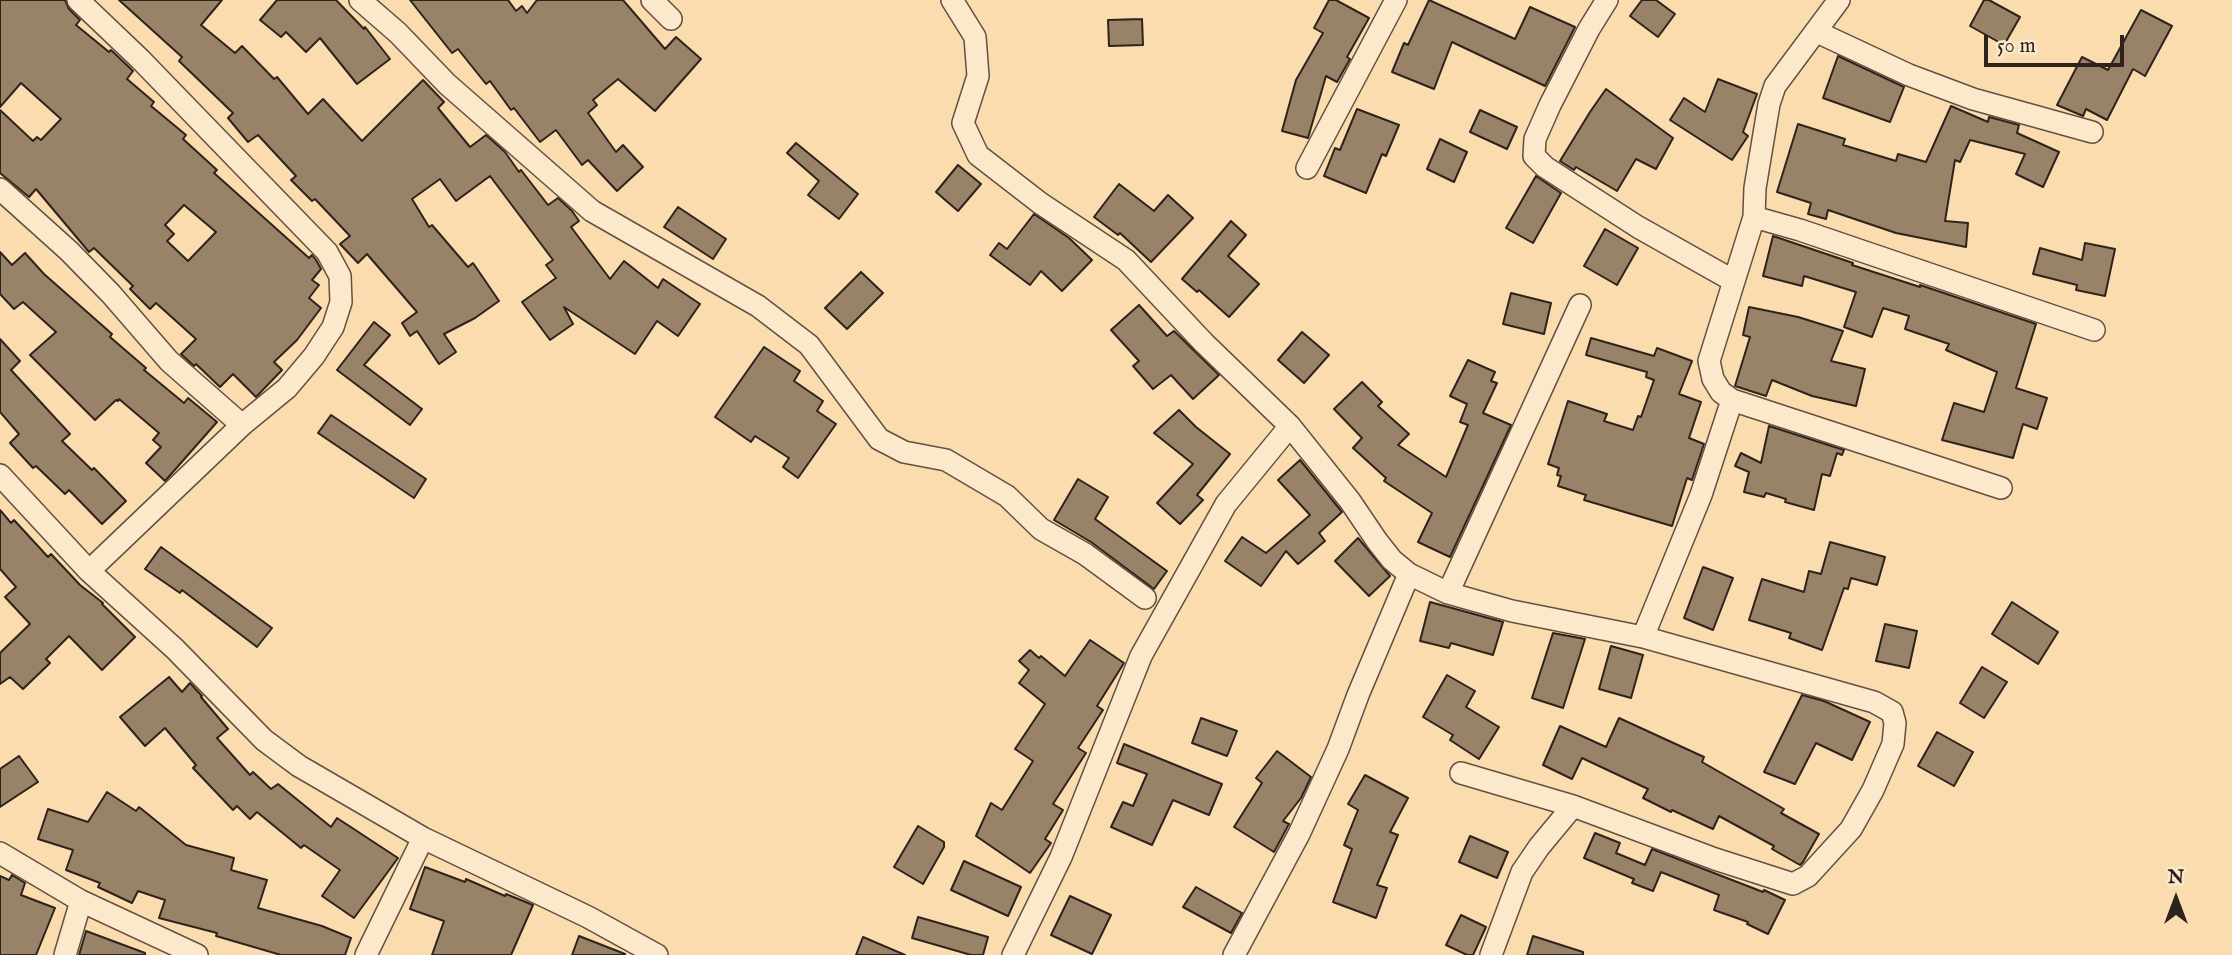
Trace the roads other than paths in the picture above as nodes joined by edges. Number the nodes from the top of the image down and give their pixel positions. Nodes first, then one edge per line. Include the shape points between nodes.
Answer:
1 (78, 0) edge
2 (360, 0) edge
3 (652, 0) edge
4 (952, 0) edge
5 (1396, 0) edge
6 (1606, 0) edge
7 (1839, 0) edge
8 (671, 19) dead end
9 (1817, 32) junction
10 (2092, 132) dead end
11 (1307, 168) dead end
12 (0, 189) edge
13 (1754, 217) junction
14 (1732, 281) junction
15 (1580, 305) dead end
16 (2094, 330) dead end
17 (1732, 400) junction
18 (242, 425) junction
19 (1290, 426) junction
20 (0, 475) edge
21 (2001, 488) dead end
22 (89, 572) junction
23 (1409, 574) junction
24 (1448, 593) junction
25 (1145, 598) dead end
26 (1643, 637) junction
27 (1461, 772) dead end
28 (1573, 806) junction
29 (423, 838) junction
30 (0, 853) edge
31 (81, 901) junction
32 (65, 955) edge
33 (197, 955) edge
34 (366, 955) edge
35 (657, 955) edge
36 (1013, 955) edge
37 (1234, 955) edge
38 (1492, 955) edge

1 - 18 street via 327,252 340,276 341,302 333,327 314,356 287,388
2 - 25 street via 592,211 758,306 809,345 879,439 904,452 946,460 1007,496 1041,529
3 - 8 street
4 - 19 street via 975,37 978,76 963,123 978,155 1126,260
5 - 11 street
6 - 14 street via 1550,104 1535,139 1534,156 1638,227
7 - 9 street
9 - 10 street via 1973,99
9 - 13 street via 1775,86 1755,188
12 - 18 street via 103,285 169,361
13 - 14 street
13 - 16 street
14 - 17 street via 1709,361 1721,393
15 - 24 street
17 - 21 street
17 - 26 street via 1701,495
18 - 22 street
19 - 23 street via 1392,560
19 - 36 street via 1226,504 1141,656 1061,857
20 - 22 street
22 - 29 street via 175,649 264,740 299,766
23 - 24 street
23 - 37 street via 1299,834
24 - 26 street
26 - 28 street via 1874,702 1892,712 1893,744 1851,829 1808,876 1793,884
27 - 28 street
28 - 38 street via 1522,872
29 - 34 street
29 - 35 street
30 - 31 street
31 - 32 street
31 - 33 street

